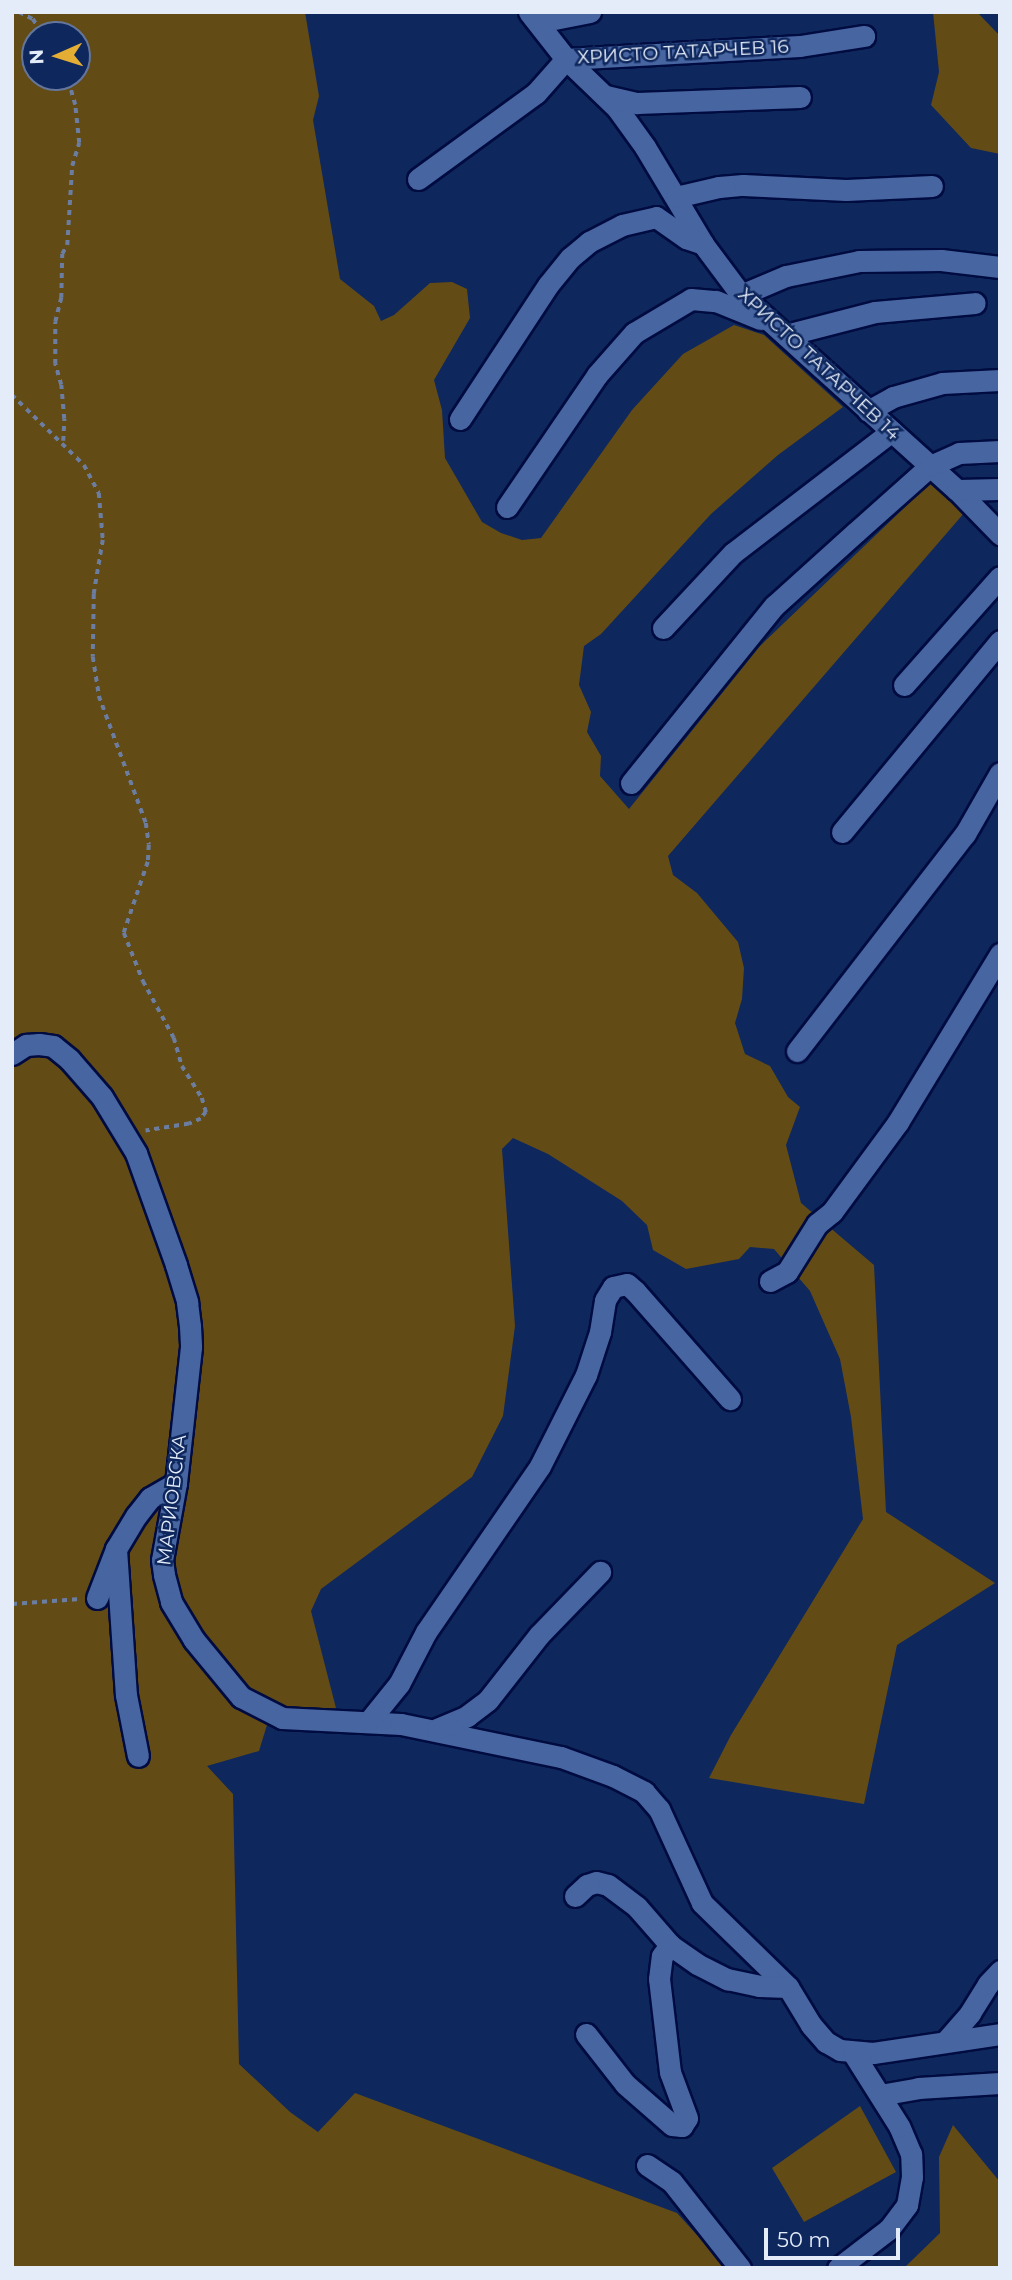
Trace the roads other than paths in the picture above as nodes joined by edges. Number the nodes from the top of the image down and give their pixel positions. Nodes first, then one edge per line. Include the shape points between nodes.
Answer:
1 (590, 12) edge
2 (534, 17) edge
3 (864, 36) dead end
4 (566, 59) junction
5 (606, 96) junction
6 (800, 97) dead end
7 (418, 179) dead end
8 (932, 186) dead end
9 (676, 197) junction
10 (703, 244) junction
11 (1000, 264) edge
12 (741, 295) junction
13 (975, 303) dead end
14 (768, 321) junction
15 (786, 335) junction
16 (1000, 380) edge
17 (868, 411) junction
18 (460, 419) dead end
19 (892, 431) junction
20 (1000, 451) edge
21 (930, 466) junction
22 (957, 489) junction
23 (1000, 489) edge
24 (507, 507) dead end
25 (1000, 534) edge
26 (1000, 577) edge
27 (663, 628) dead end
28 (1000, 641) edge
29 (904, 685) dead end
30 (1000, 773) edge
31 (631, 783) dead end
32 (842, 832) dead end
33 (1000, 954) edge
34 (797, 1051) dead end
35 (12, 1054) edge
36 (770, 1281) dead end
37 (730, 1399) dead end
38 (176, 1483) junction
39 (116, 1549) junction
40 (600, 1572) dead end
41 (97, 1598) road end
42 (369, 1721) junction
43 (437, 1729) junction
44 (138, 1756) dead end
45 (575, 1896) dead end
46 (670, 1945) junction
47 (1000, 1971) edge
48 (788, 1987) junction
49 (586, 2034) dead end
50 (1000, 2034) edge
51 (946, 2041) junction
52 (853, 2053) junction
53 (1000, 2083) edge
54 (880, 2095) junction
55 (647, 2165) dead end
56 (740, 2268) edge
57 (838, 2268) edge

1 - 2 street
2 - 4 street, ХРИСТО ТАТАРЧЕВ 14
3 - 4 street, ХРИСТО ТАТАРЧЕВ 16 via 800,46
4 - 5 street, ХРИСТО ТАТАРЧЕВ 14
4 - 7 street, ХРИСТО ТАТАРЧЕВ 16 via 536,93
5 - 6 street via 638,103
5 - 9 street, ХРИСТО ТАТАРЧЕВ 14
8 - 9 street via 846,190 743,185
9 - 10 street, ХРИСТО ТАТАРЧЕВ 14
10 - 12 street, ХРИСТО ТАТАРЧЕВ 14
10 - 18 street via 656,217 622,225 589,242 548,285
11 - 12 street via 880,260 838,264 786,276
12 - 14 street, ХРИСТО ТАТАРЧЕВ 14
13 - 15 street via 875,312
14 - 15 street, ХРИСТО ТАТАРЧЕВ 14
14 - 24 street via 716,301 691,299 634,333 597,375
15 - 17 street, ХРИСТО ТАТАРЧЕВ 14
16 - 17 street via 932,385 892,397
17 - 19 street, ХРИСТО ТАТАРЧЕВ 14
19 - 21 street, ХРИСТО ТАТАРЧЕВ 14
19 - 27 street via 733,553
20 - 21 street via 959,453
21 - 22 street, ХРИСТО ТАТАРЧЕВ 14
21 - 31 street via 774,607
22 - 23 street
22 - 25 street, ХРИСТО ТАТАРЧЕВ 14
26 - 29 street
28 - 32 street
30 - 34 street via 965,834
33 - 36 street via 898,1122 832,1212 817,1224 787,1272
35 - 38 street, МАРИОВСКА via 26,1045 53,1046 87,1076 136,1153 187,1302 191,1347
37 - 42 street via 635,1291 627,1284 613,1287 605,1300 586,1375 540,1466 426,1632 399,1684
38 - 39 street via 150,1498
38 - 42 street, МАРИОВСКА via 162,1560 171,1602 194,1640 242,1698 261,1710 282,1718
39 - 41 street
39 - 44 street via 125,1695
40 - 43 street via 539,1635 488,1700 467,1716
42 - 43 street, МАРИОВСКА
43 - 48 street, МАРИОВСКА via 561,1757 644,1792 659,1809 702,1903
45 - 46 street via 596,1882 608,1885 636,1907
46 - 48 street via 727,1979
46 - 49 street via 662,1956 659,1979 670,2072 687,2118 684,2125 672,2125 625,2084
47 - 51 street
48 - 52 street via 826,2042
50 - 51 street
51 - 52 street
52 - 54 street
53 - 54 street
54 - 57 street via 911,2154 907,2205 889,2229
55 - 56 street via 672,2182

